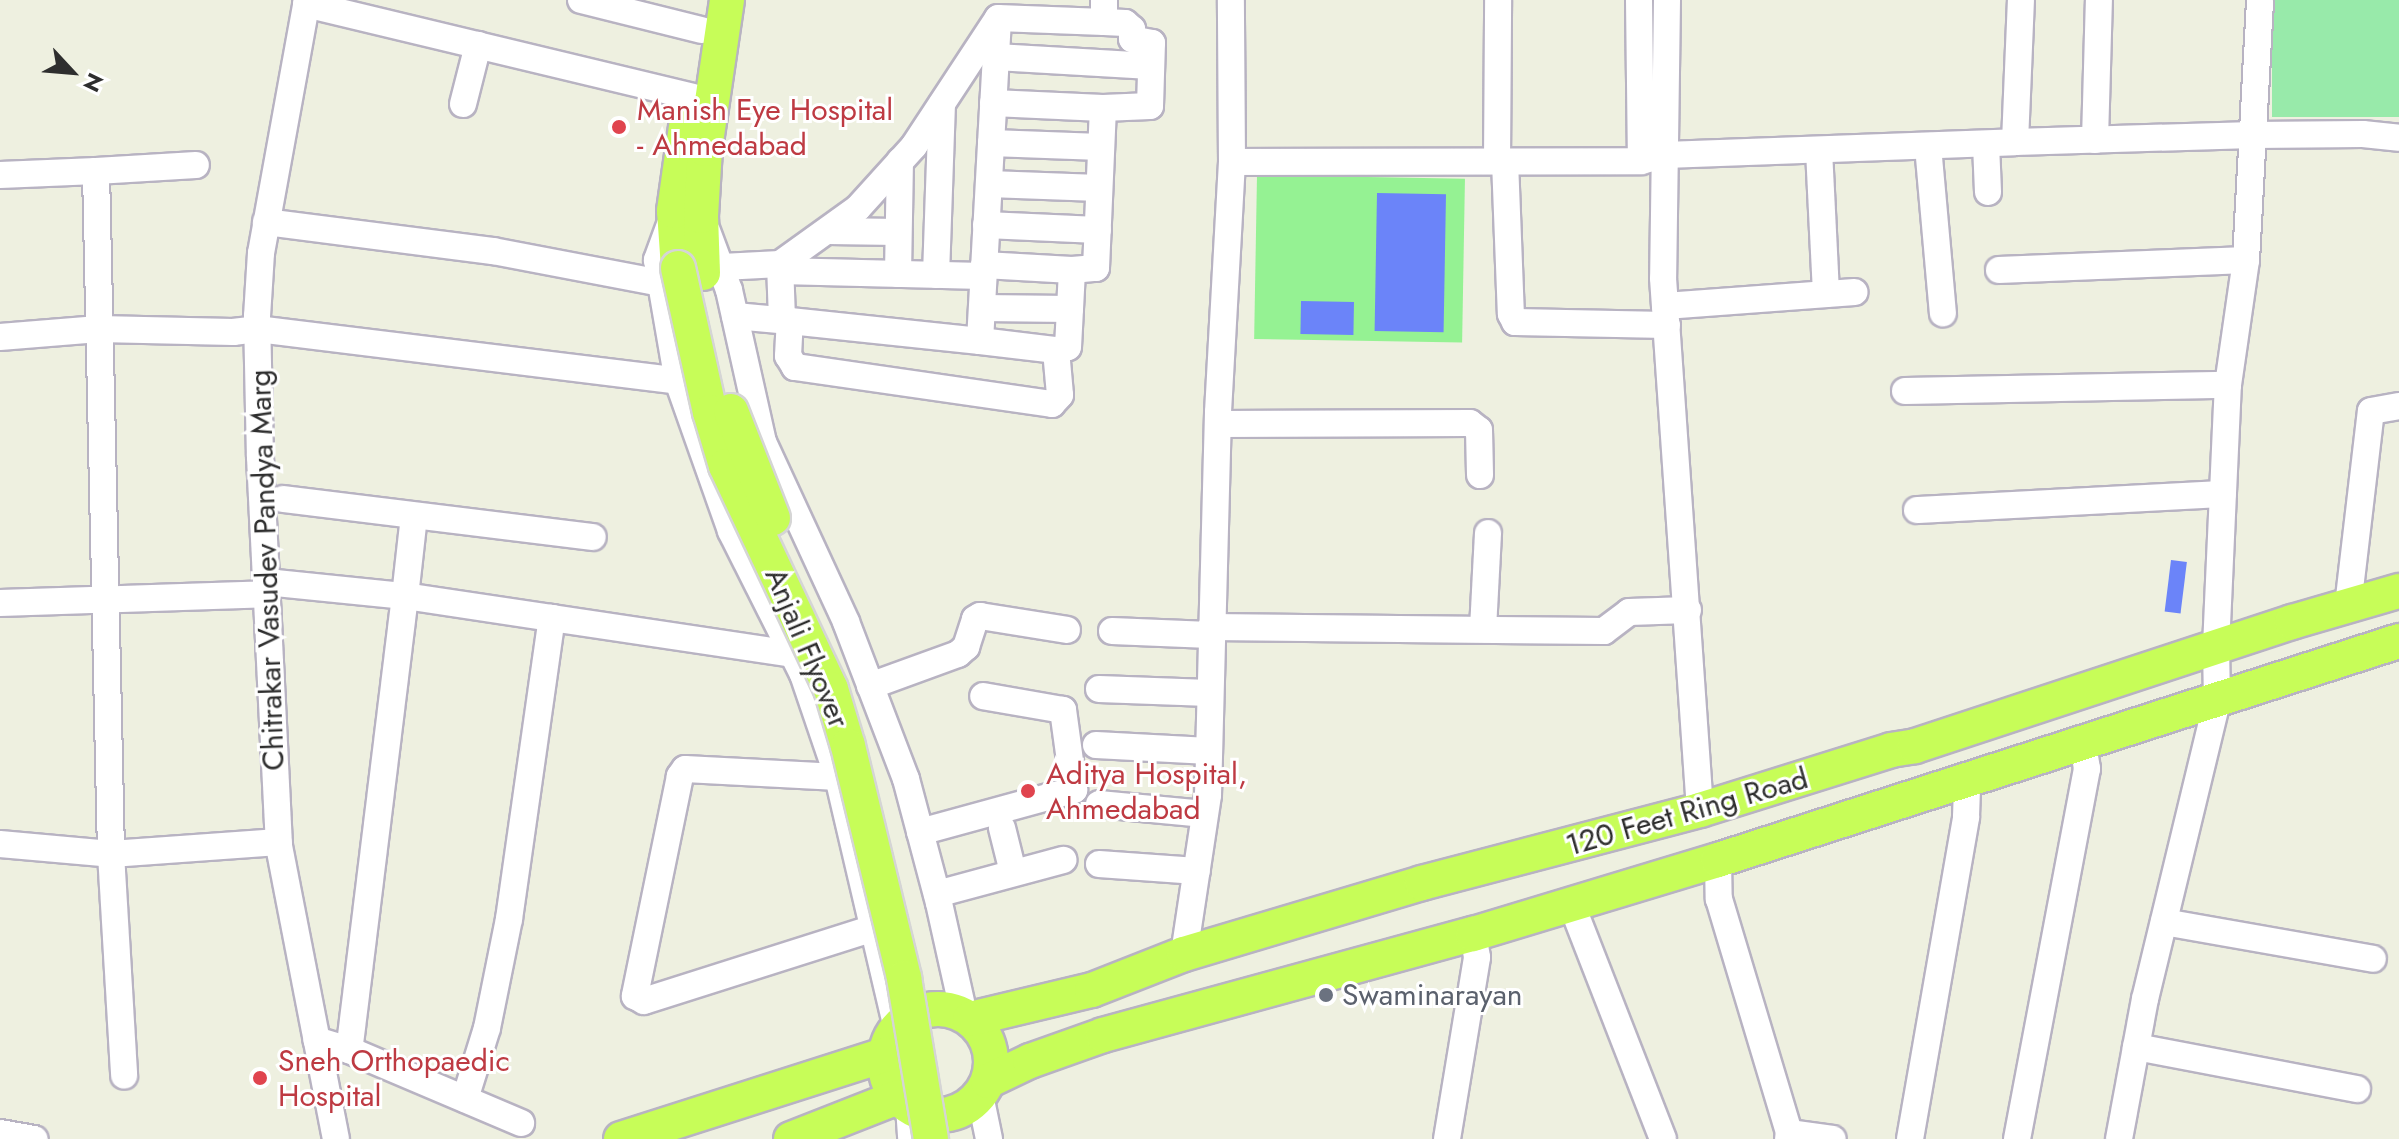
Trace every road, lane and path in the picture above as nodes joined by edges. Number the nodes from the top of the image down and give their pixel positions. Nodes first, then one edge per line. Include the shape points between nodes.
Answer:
1 (581, 0) edge
2 (727, 0) edge
3 (1231, 0) edge
4 (1498, 0) edge
5 (1639, 0) edge
6 (1667, 0) edge
7 (2021, 0) edge
8 (2099, 0) edge
9 (2260, 0) edge
10 (307, 2) edge
11 (998, 9) edge
12 (1104, 11) edge
13 (704, 15) edge
14 (478, 45) junction
15 (996, 57) junction
16 (1151, 66) junction
17 (692, 97) junction
18 (993, 103) junction
19 (463, 104) dead end
20 (942, 104) junction
21 (1103, 108) junction
22 (2253, 135) junction
23 (2399, 138) edge
24 (2095, 140) junction
25 (2015, 142) junction
26 (991, 143) junction
27 (1986, 144) junction
28 (1928, 146) junction
29 (1101, 147) junction
30 (1819, 150) junction
31 (1653, 158) junction
32 (900, 161) junction
33 (1501, 161) junction
34 (1232, 162) junction
35 (196, 165) dead end
36 (96, 171) junction
37 (0, 175) edge
38 (989, 184) junction
39 (1099, 188) junction
40 (1988, 192) dead end
41 (687, 214) junction
42 (266, 222) junction
43 (986, 225) junction
44 (1098, 230) junction
45 (829, 231) junction
46 (898, 232) junction
47 (2246, 260) junction
48 (780, 268) junction
49 (984, 270) junction
50 (1072, 270) junction
51 (1999, 270) dead end
52 (691, 273) junction
53 (898, 274) junction
54 (936, 275) junction
55 (1854, 292) dead end
56 (1826, 294) junction
57 (982, 308) junction
58 (1070, 309) junction
59 (1943, 313) dead end
60 (1666, 315) junction
61 (735, 316) junction
62 (786, 320) junction
63 (99, 329) junction
64 (257, 329) junction
65 (0, 337) edge
66 (980, 341) junction
67 (1056, 350) junction
68 (678, 381) junction
69 (2228, 385) junction
70 (1905, 391) dead end
71 (2399, 406) edge
72 (1219, 424) junction
73 (1480, 475) dead end
74 (2223, 494) junction
75 (283, 499) dead end
76 (1917, 510) dead end
77 (414, 516) junction
78 (1488, 533) dead end
79 (593, 537) dead end
80 (266, 588) junction
81 (2399, 591) edge
82 (405, 596) junction
83 (104, 600) junction
84 (0, 603) edge
85 (2348, 606) junction
86 (1688, 610) junction
87 (552, 618) junction
88 (1483, 629) junction
89 (1067, 630) dead end
90 (1112, 631) dead end
91 (1210, 631) junction
92 (2399, 641) edge
93 (2216, 647) junction
94 (793, 654) junction
95 (870, 686) junction
96 (1099, 689) dead end
97 (1209, 693) junction
98 (983, 696) dead end
99 (2217, 702) junction
100 (2083, 744) junction
101 (1096, 745) dead end
102 (1209, 751) junction
103 (838, 777) junction
104 (1967, 780) junction
105 (1099, 804) dead end
106 (1700, 810) junction
107 (1205, 814) junction
108 (1002, 828) dead end
109 (920, 832) junction
110 (279, 842) junction
111 (0, 844) edge
112 (111, 854) junction
113 (1063, 860) dead end
114 (1718, 860) junction
115 (1099, 864) dead end
116 (1197, 871) junction
117 (1013, 872) junction
118 (937, 894) junction
119 (1571, 903) junction
120 (2164, 922) junction
121 (874, 928) junction
122 (1473, 934) junction
123 (1184, 954) junction
124 (2373, 959) dead end
125 (967, 1017) junction
126 (317, 1040) junction
127 (891, 1042) junction
128 (2136, 1047) junction
129 (349, 1050) junction
130 (124, 1076) dead end
131 (984, 1088) junction
132 (2357, 1089) dead end
133 (465, 1099) junction
134 (906, 1114) edge
135 (521, 1123) dead end
136 (0, 1133) edge
137 (828, 1133) edge
138 (1789, 1136) edge
139 (34, 1139) edge
140 (336, 1139) edge
141 (621, 1139) edge
142 (791, 1139) edge
143 (931, 1139) edge
144 (952, 1139) edge
145 (989, 1139) edge
146 (1447, 1139) edge
147 (1663, 1139) edge
148 (1833, 1139) edge
149 (1910, 1139) edge
150 (2017, 1139) edge
151 (2119, 1139) edge

1 - 13 street
2 - 41 main road via 705,149
3 - 34 street
4 - 33 street
5 - 31 street
6 - 31 street
7 - 25 street
8 - 24 street
9 - 22 street
10 - 14 street
10 - 42 street, Chitrakar Vasudev Pandya Marg
11 - 12 street
11 - 15 street
11 - 20 street
12 - 16 street via 1132,29 1132,39 1152,43
13 - 17 main road
14 - 17 street
14 - 19 street
15 - 16 street
15 - 18 street
16 - 21 street via 1150,106
17 - 41 main road
18 - 21 street
18 - 26 street
20 - 32 street
20 - 54 street
21 - 29 street
22 - 23 street
22 - 24 street
22 - 47 street
24 - 25 street
25 - 27 street
26 - 29 street
26 - 38 street
27 - 28 street
27 - 40 street
28 - 30 street
28 - 59 street
29 - 39 street
30 - 31 street
30 - 56 street
31 - 33 street
31 - 60 street
32 - 45 street
32 - 46 street
33 - 34 street
33 - 60 street via 1515,322
34 - 72 street
35 - 36 street
36 - 37 street
36 - 63 street
38 - 39 street
38 - 43 street
39 - 44 street
41 - 52 main road, Anjali Flyover
42 - 52 street
42 - 64 street, Chitrakar Vasudev Pandya Marg
43 - 44 street
43 - 49 street
44 - 50 street via 1096,268
45 - 46 street
45 - 48 street
46 - 53 street
47 - 51 street
47 - 69 street
48 - 52 street
48 - 53 street
48 - 62 street
49 - 50 street
49 - 54 street
49 - 57 street
50 - 58 street
52 - 61 street
52 - 68 street
52 - 143 main road, Anjali Flyover, bridge via 710,412 726,466 831,689 848,746 904,978
52 - 144 main road, Anjali Flyover, bridge via 728,405 848,676 871,745 924,973
53 - 54 street
55 - 56 street
56 - 60 street
57 - 58 street
57 - 66 street
58 - 67 street via 1068,347
60 - 86 street
61 - 62 street
61 - 95 street via 763,442
62 - 66 street
62 - 67 street via 788,356 795,367 1052,404 1060,395
63 - 64 street
63 - 65 street
63 - 83 street
64 - 68 street
64 - 80 street, Chitrakar Vasudev Pandya Marg
66 - 67 street
68 - 94 street via 731,531
69 - 70 street
69 - 74 street
71 - 85 street via 2371,411
72 - 73 street via 1470,423 1479,430
72 - 91 street
74 - 76 street
74 - 93 street
75 - 77 street
77 - 79 street
77 - 82 street
78 - 88 street
80 - 82 street
80 - 83 street
80 - 110 street, Chitrakar Vasudev Pandya Marg
81 - 85 main road, 120 Feet Ring Road
82 - 87 street
82 - 129 street
83 - 84 street
83 - 112 street
85 - 93 main road, 120 Feet Ring Road
86 - 88 street via 1629,612 1604,631
86 - 106 street
87 - 94 street
87 - 133 street via 509,919 487,1028
88 - 91 street
89 - 95 street via 980,616 958,654
90 - 91 street
91 - 97 street
92 - 99 main road, 120 Feet Ring Road
93 - 99 street
93 - 106 main road, 120 Feet Ring Road
94 - 103 street
95 - 109 street
96 - 97 street
97 - 102 street
98 - 109 street via 1063,710 1074,790
99 - 100 main road, 120 Feet Ring Road
99 - 120 street
100 - 104 main road, 120 Feet Ring Road
100 - 150 street via 2087,769
101 - 102 street
102 - 107 street
103 - 121 street
103 - 121 street via 685,769 635,996 644,1001
104 - 114 main road, 120 Feet Ring Road
104 - 149 street via 1966,817
105 - 107 street
106 - 123 main road, 120 Feet Ring Road via 1422,883
107 - 116 street
108 - 117 street
109 - 118 street
110 - 112 street
110 - 126 street, Chitrakar Vasudev Pandya Marg
111 - 112 street
112 - 130 street
113 - 117 street
114 - 119 main road, 120 Feet Ring Road
114 - 138 street via 1719,899
115 - 116 street
116 - 123 street
117 - 118 street
118 - 125 street
119 - 122 main road, 120 Feet Ring Road
119 - 147 street
120 - 124 street
120 - 128 street
121 - 127 street
122 - 131 main road, 120 Feet Ring Road via 1103,1035 1030,1061
122 - 146 street via 1477,957
123 - 125 main road, 120 Feet Ring Road via 1092,990
125 - 127 main road via 934,1008 913,1015
125 - 131 main road via 989,1047
126 - 129 street
126 - 140 street, Chitrakar Vasudev Pandya Marg
127 - 134 main road via 885,1071
127 - 141 main road
128 - 132 street
128 - 151 street
129 - 133 street
131 - 134 main road via 955,1113
131 - 145 street
133 - 135 street
134 - 137 main road
136 - 139 street
137 - 142 main road
138 - 148 street

